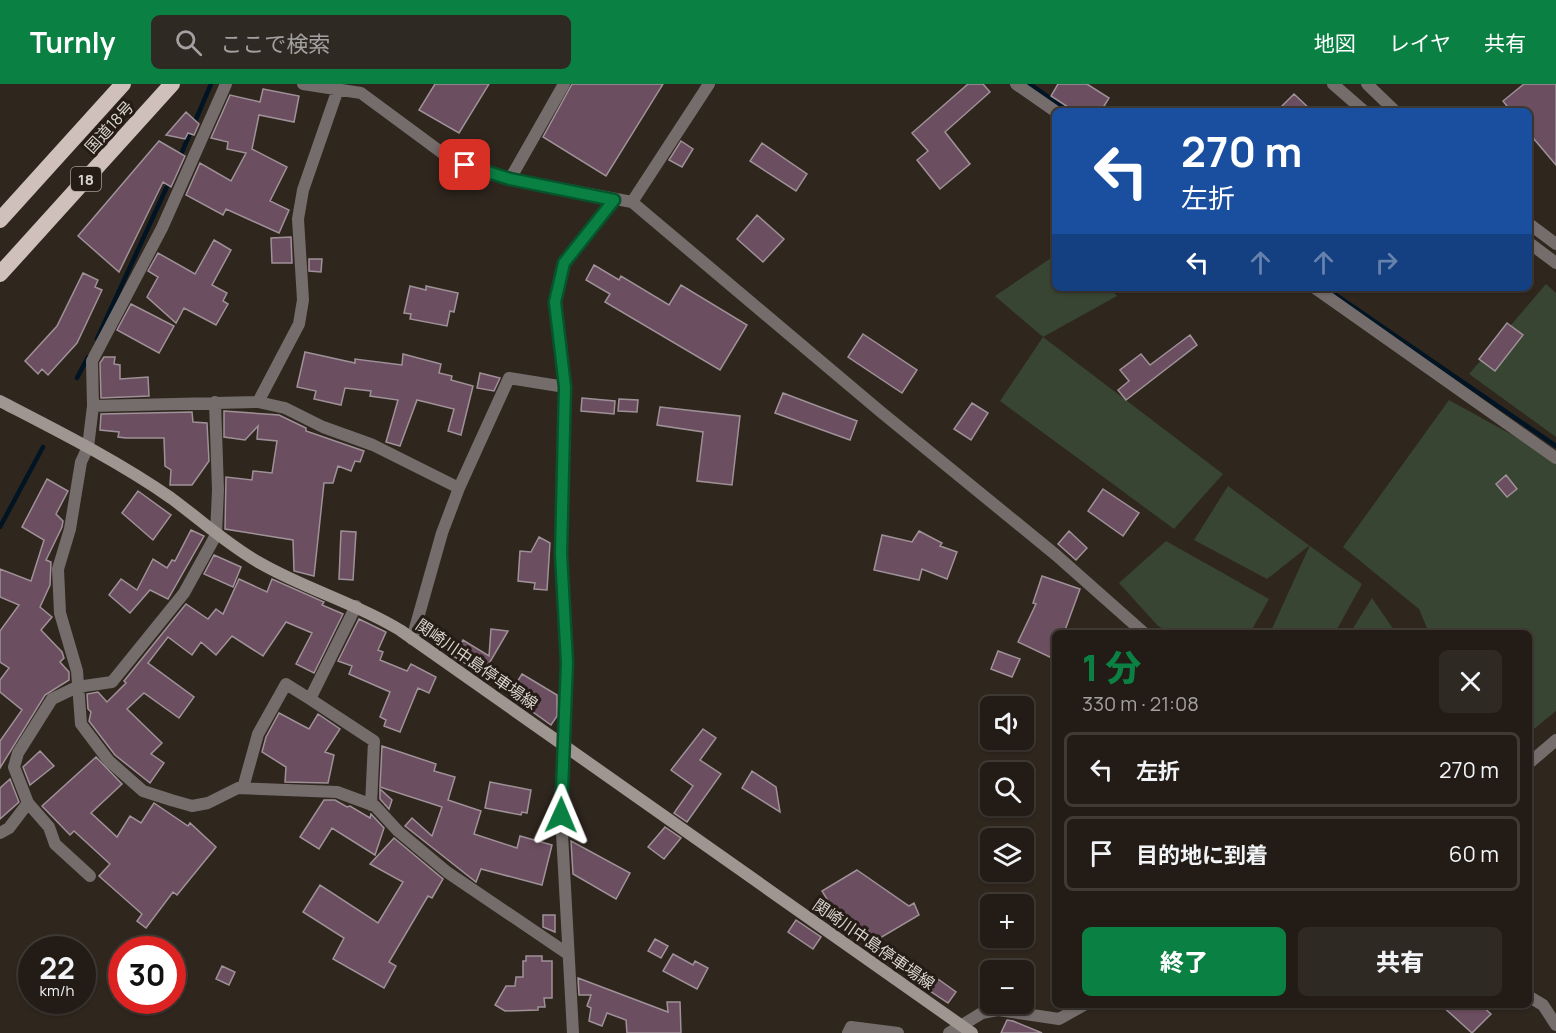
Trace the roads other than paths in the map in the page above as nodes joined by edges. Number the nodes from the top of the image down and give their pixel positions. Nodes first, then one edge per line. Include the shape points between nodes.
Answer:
1 (123, 84) edge
2 (172, 84) edge
3 (226, 84) edge
4 (303, 84) edge
5 (564, 84) edge
6 (710, 84) edge
7 (1016, 84) edge
8 (1333, 84) edge
9 (1367, 84) edge
10 (338, 89) junction
11 (1361, 108) edge
12 (1392, 108) edge
13 (1052, 109) edge
14 (510, 179) junction
15 (614, 200) junction
16 (632, 202) junction
17 (0, 220) edge
18 (1532, 226) edge
19 (1556, 244) edge
20 (1532, 245) edge
21 (1556, 263) edge
22 (0, 274) edge
23 (1319, 291) edge
24 (565, 387) junction
25 (0, 401) edge
26 (215, 402) junction
27 (258, 402) junction
28 (93, 406) junction
29 (88, 447) junction
30 (1556, 458) edge
31 (459, 488) junction
32 (216, 535) junction
33 (356, 606) junction
34 (1141, 630) edge
35 (412, 639) junction
36 (77, 687) junction
37 (310, 699) junction
38 (1556, 740) edge
39 (562, 744) junction
40 (1532, 761) edge
41 (243, 788) junction
42 (28, 803) junction
43 (371, 805) junction
44 (0, 833) edge
45 (90, 876) dead end
46 (568, 954) junction
47 (1532, 998) edge
48 (1079, 1008) edge
49 (1556, 1024) edge
50 (967, 1030) edge
51 (573, 1033) edge
52 (848, 1033) edge
53 (898, 1033) edge
54 (949, 1033) edge

1 - 17 highway, 国道18号 / 18
2 - 22 highway, 国道18号 / 18
3 - 28 street via 162,228 92,361
4 - 10 street
5 - 14 street
6 - 16 street
7 - 13 street
8 - 11 street
9 - 12 street
10 - 14 street via 361,93 445,155
10 - 27 street via 303,190 298,219 303,300 299,324
14 - 15 street
15 - 16 street
15 - 24 street via 564,263 555,302
16 - 34 street
18 - 19 street
20 - 21 street
23 - 30 street
24 - 31 street via 509,378
24 - 39 street via 561,554 567,663
25 - 29 main road, 関崎川中島停車場線
26 - 27 street
26 - 28 street
26 - 32 street
27 - 31 street via 285,408 373,445
28 - 29 street
29 - 32 main road, 関崎川中島停車場線 via 171,498
29 - 36 street via 81,462 70,529 58,569 60,613 77,670
31 - 35 street
32 - 33 main road, 関崎川中島停車場線 via 261,564
32 - 36 street via 184,593 112,682
33 - 35 main road, 関崎川中島停車場線
33 - 37 street
35 - 39 main road, 関崎川中島停車場線
36 - 41 street via 81,724 109,761 143,791 192,806
36 - 42 street via 52,699 18,753 14,768
37 - 41 street via 286,684 258,734
37 - 43 street via 374,741
38 - 40 street
39 - 46 street via 561,815
39 - 50 main road, 関崎川中島停車場線
41 - 43 street via 337,792
42 - 44 street via 9,828
42 - 45 street via 49,827 55,844
43 - 46 street via 447,872
46 - 51 street
47 - 49 street via 1543,1005
48 - 50 street via 1059,1019 998,1010 982,1013
50 - 54 street
52 - 53 street via 851,1027

